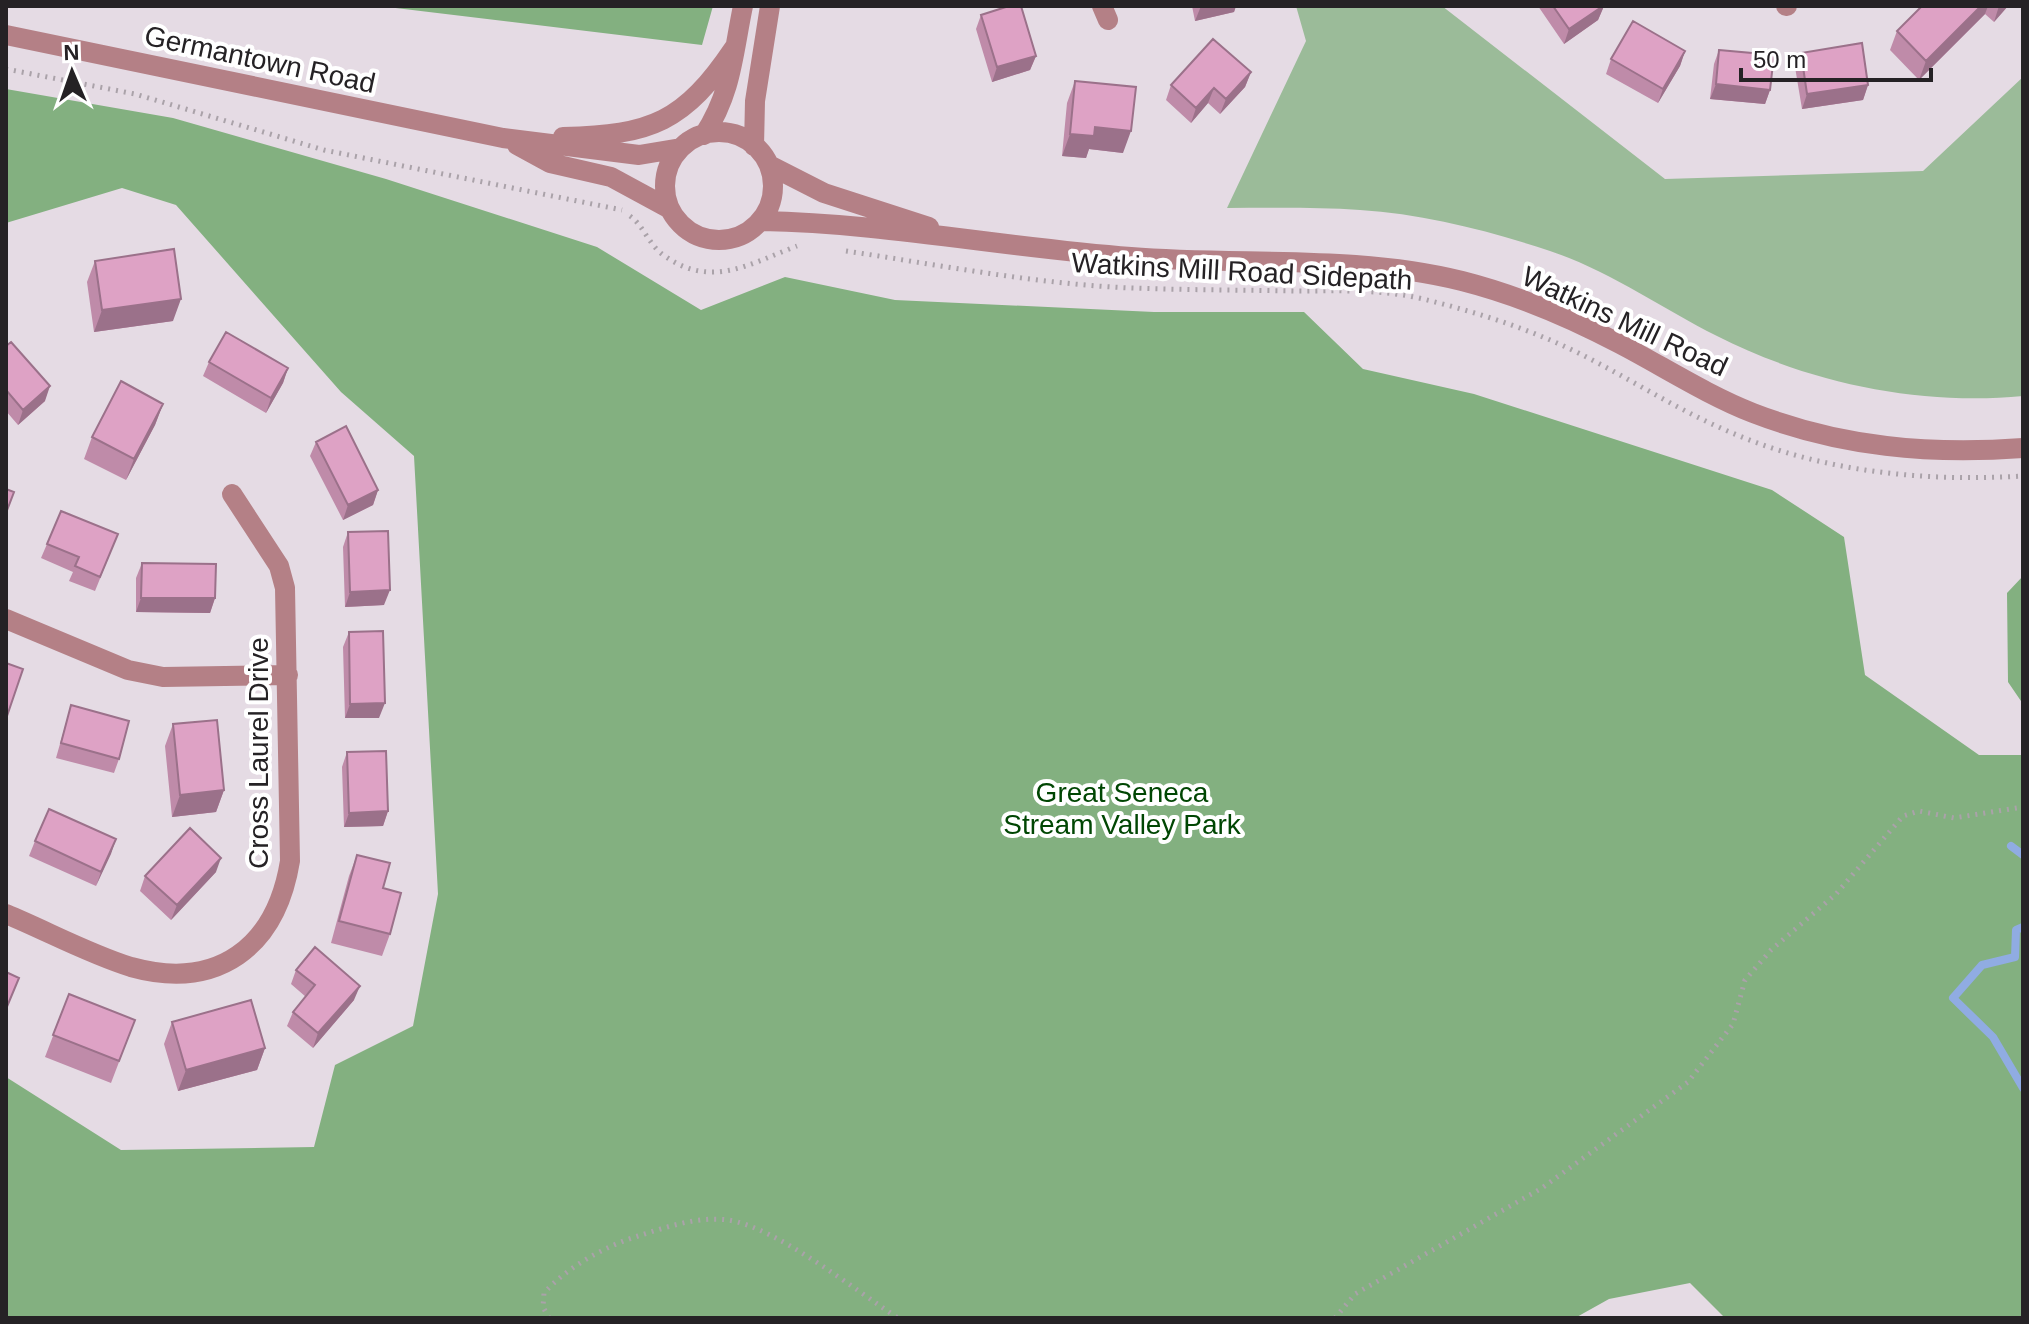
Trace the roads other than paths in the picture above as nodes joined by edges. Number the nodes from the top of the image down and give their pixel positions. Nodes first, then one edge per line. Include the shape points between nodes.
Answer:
1 (743, 6) edge
2 (770, 6) edge
3 (6, 35) edge
4 (734, 48) junction
5 (704, 135) junction
6 (503, 138) junction
7 (754, 146) junction
8 (681, 148) junction
9 (769, 165) junction
10 (670, 209) junction
11 (760, 221) junction
12 (960, 236) junction
13 (2023, 448) edge
14 (232, 494) dead end
15 (6, 619) edge
16 (288, 675) junction
17 (6, 914) edge

1 - 4 street
2 - 7 street via 755,101
3 - 6 street, Germantown Road
4 - 5 street via 721,108
4 - 6 street via 707,88 678,113 631,132
5 - 7 street via 739,136
5 - 8 street
6 - 8 street, Germantown Road via 639,155
6 - 10 street, Germantown Road via 550,163 611,177
7 - 9 street
8 - 10 street via 666,174
9 - 11 street via 773,195
9 - 12 street, Watkins Mill Road via 824,193
10 - 11 street via 694,235 712,240 747,233
11 - 12 street, Watkins Mill Road
12 - 13 street, Watkins Mill Road via 1135,258 1398,268 1463,281 1571,320 1751,412 1799,430 1928,451
14 - 16 street, Cross Laurel Drive via 279,566 285,588
15 - 16 street via 128,670 163,677
16 - 17 street, Cross Laurel Drive via 290,861 275,915 244,954 193,972 162,973 130,966

